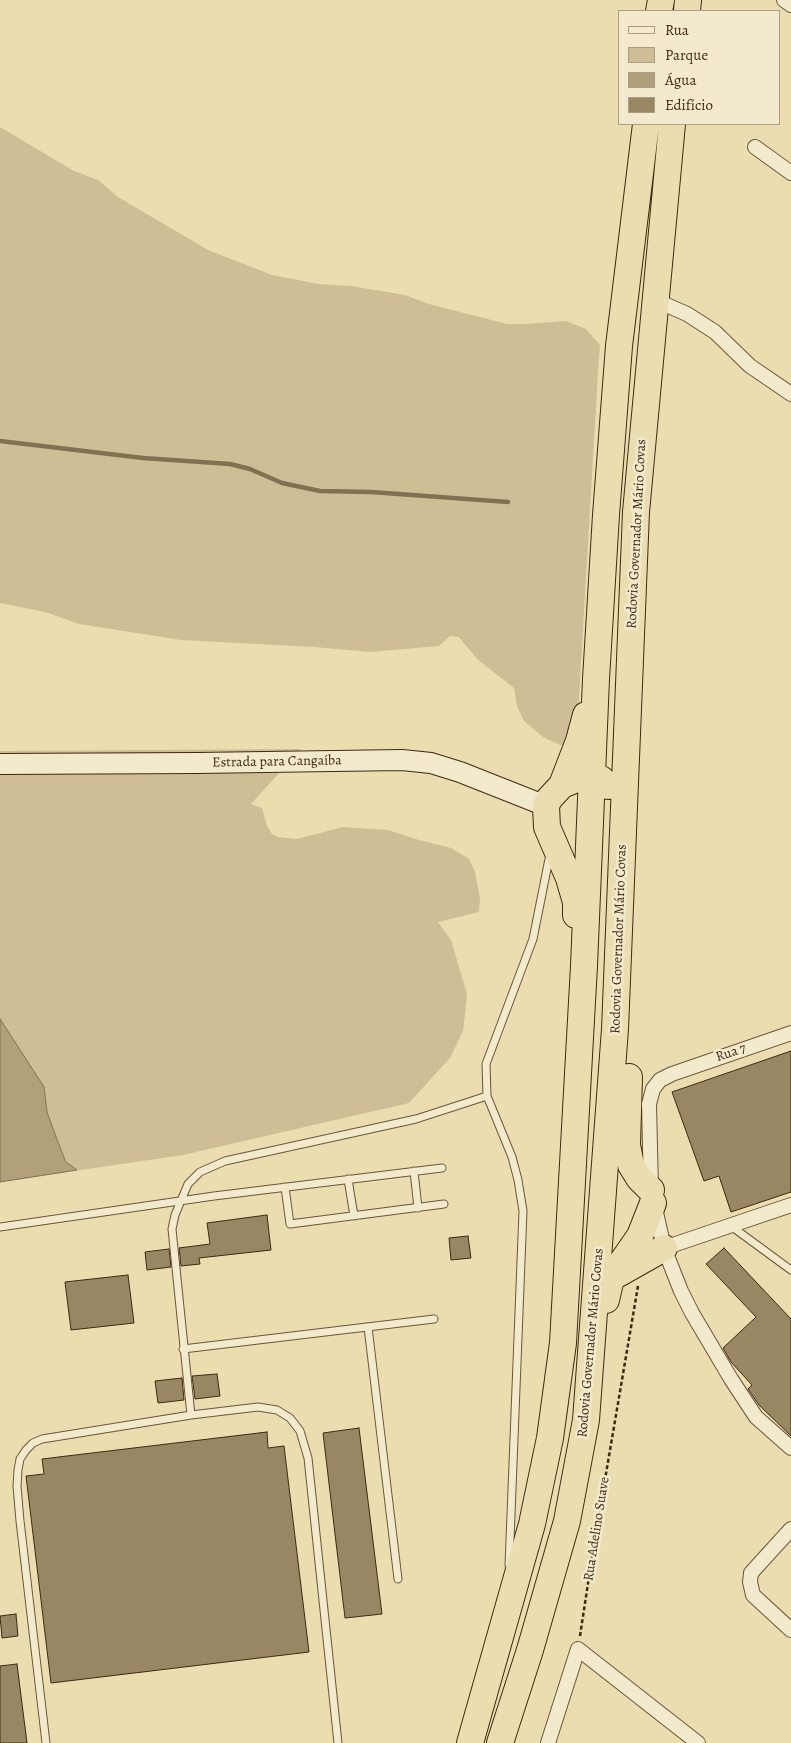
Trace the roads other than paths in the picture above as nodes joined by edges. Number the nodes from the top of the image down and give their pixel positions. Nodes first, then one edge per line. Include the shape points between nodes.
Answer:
1 (784, 0) edge
2 (791, 4) edge
3 (646, 125) edge
4 (672, 125) edge
5 (754, 147) dead end
6 (791, 173) edge
7 (655, 300) junction
8 (791, 394) edge
9 (596, 678) junction
10 (0, 764) edge
11 (593, 776) junction
12 (562, 785) junction
13 (546, 806) junction
14 (552, 838) junction
15 (622, 856) junction
16 (618, 955) junction
17 (791, 1033) edge
18 (487, 1096) junction
19 (442, 1168) dead end
20 (414, 1171) junction
21 (348, 1180) junction
22 (285, 1188) junction
23 (572, 1191) junction
24 (652, 1197) junction
25 (180, 1201) junction
26 (444, 1204) dead end
27 (791, 1205) edge
28 (418, 1208) junction
29 (354, 1216) junction
30 (730, 1226) junction
31 (0, 1227) edge
32 (654, 1254) junction
33 (791, 1270) edge
34 (610, 1278) junction
35 (434, 1320) dead end
36 (368, 1327) junction
37 (593, 1336) junction
38 (183, 1349) junction
39 (190, 1416) junction
40 (791, 1448) edge
41 (791, 1529) edge
42 (398, 1579) dead end
43 (507, 1616) junction
44 (791, 1630) edge
45 (46, 1743) edge
46 (338, 1743) edge
47 (470, 1743) edge
48 (500, 1743) edge
49 (548, 1743) edge
50 (698, 1743) edge

1 - 2 street
3 - 9 highway, Rodovia Governador Mário Covas via 619,346
4 - 7 highway, Rodovia Governador Mário Covas
5 - 6 street
7 - 8 street via 687,314 715,332 750,366
7 - 15 highway, Rodovia Governador Mário Covas via 636,512
9 - 11 highway, Rodovia Governador Mário Covas
9 - 12 highway via 579,741
10 - 13 street, Estrada para Cangaíba via 402,760 431,763 460,772
11 - 12 highway
11 - 16 highway via 612,791 608,933
11 - 23 highway, Rodovia Governador Mário Covas
12 - 13 highway
13 - 14 highway via 547,827
14 - 18 lane via 533,939 486,1064
14 - 23 highway via 576,902 560,1157
15 - 16 highway, Rodovia Governador Mário Covas
15 - 24 highway via 634,887 627,1145 631,1165
16 - 37 highway, Rodovia Governador Mário Covas
17 - 24 street, Rua 7 via 660,1080 653,1089 649,1104
18 - 25 lane via 416,1119 225,1161 200,1172 188,1184
18 - 43 lane via 512,1157 523,1211
19 - 20 lane
20 - 21 lane
20 - 28 lane
21 - 22 lane
21 - 29 lane
22 - 25 lane
22 - 29 lane via 290,1224
23 - 43 highway, Rodovia Governador Mário Covas via 563,1343 550,1438 532,1524
24 - 32 street, Rua 7
24 - 34 highway via 640,1236
25 - 31 lane
25 - 38 lane via 172,1229
26 - 28 lane
27 - 30 street
28 - 29 lane
30 - 32 street
30 - 33 lane
32 - 34 highway
32 - 40 street, Rua 7 via 681,1291 756,1416
34 - 37 highway
35 - 36 lane
36 - 38 lane
36 - 42 lane
37 - 48 highway, Rodovia Governador Mário Covas via 586,1420 566,1521
38 - 39 lane
39 - 45 lane via 42,1439 33,1443 20,1459 20,1521
39 - 46 lane via 258,1407 277,1410 290,1418 300,1431 308,1458
41 - 44 street via 751,1573 750,1582 752,1595
43 - 47 highway, Rodovia Governador Mário Covas
49 - 50 street via 578,1649

